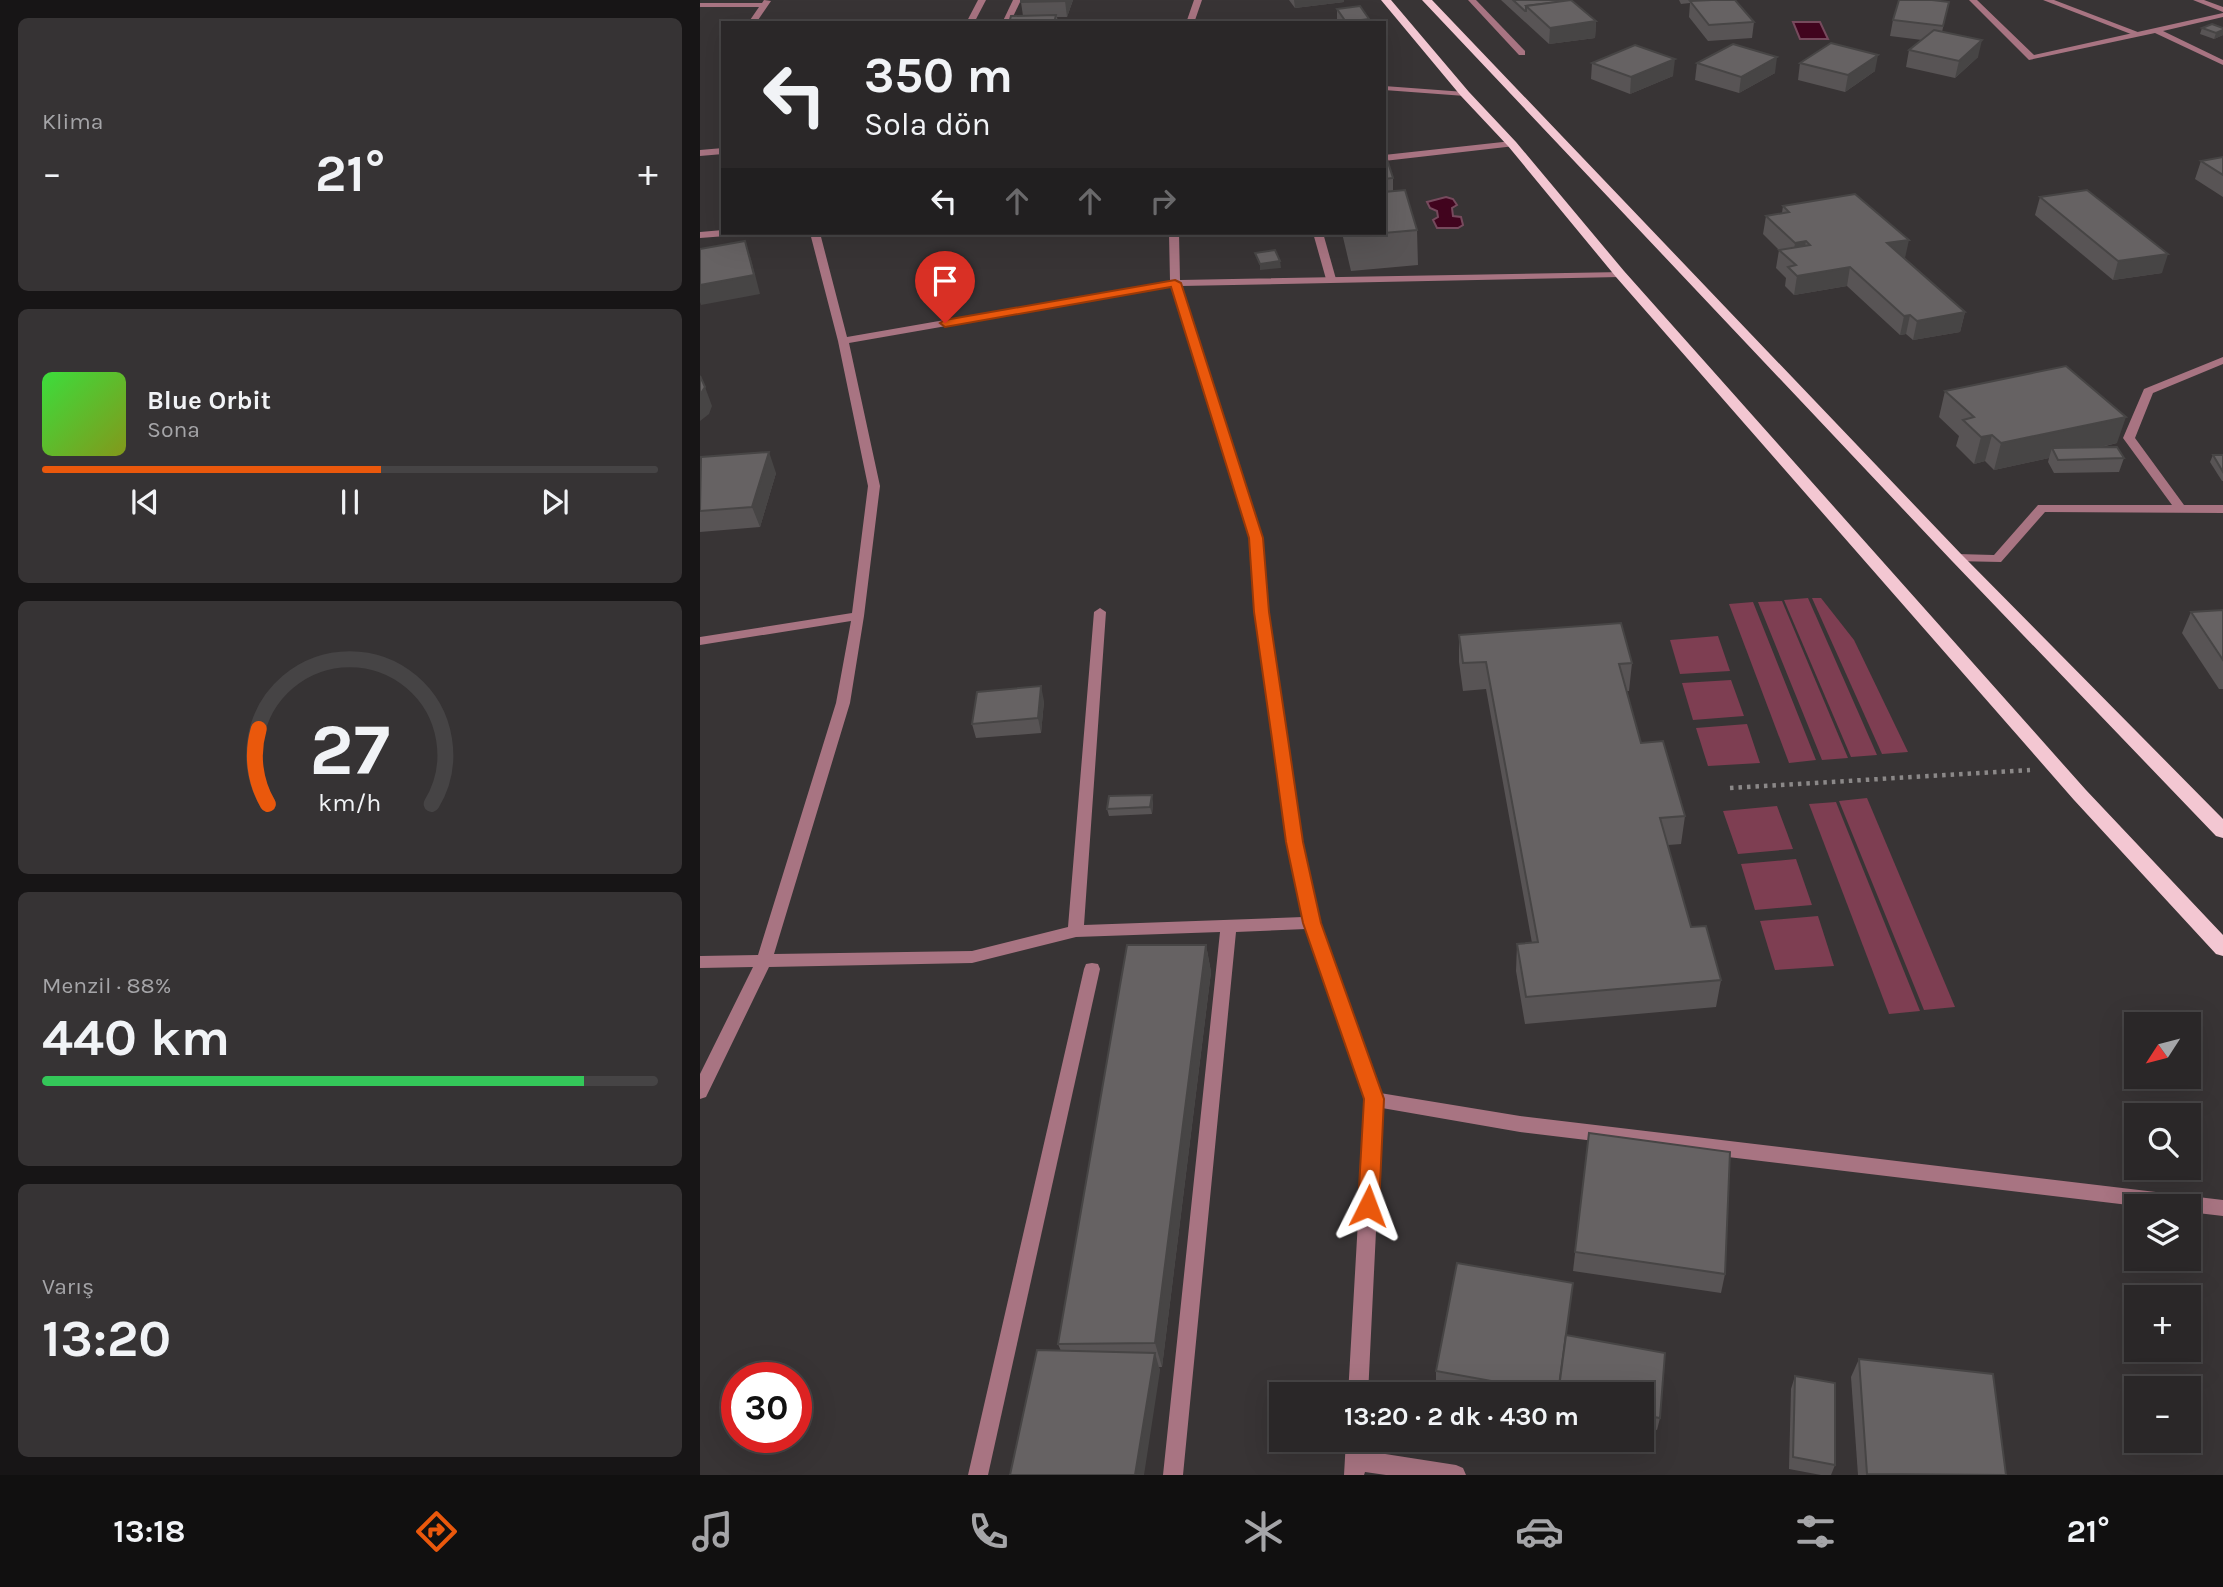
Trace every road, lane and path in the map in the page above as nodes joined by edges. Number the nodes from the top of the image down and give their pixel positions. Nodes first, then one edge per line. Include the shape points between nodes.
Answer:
1 (982, 0) edge
2 (1017, 0) edge
3 (1198, 0) edge
4 (1385, 0) edge
5 (1427, 0) edge
6 (1472, 0) edge
7 (1973, 0) edge
8 (2047, 0) edge
9 (2197, 0) edge
10 (766, 3) edge
11 (700, 5) edge
12 (2223, 12) edge
13 (753, 21) edge
14 (971, 21) edge
15 (1007, 21) edge
16 (1191, 21) edge
17 (2155, 30) junction
18 (2139, 34) junction
19 (1522, 53) dead end
20 (2223, 63) edge
21 (1386, 88) edge
22 (1465, 94) junction
23 (1512, 144) junction
24 (721, 151) edge
25 (700, 153) edge
26 (1386, 158) edge
27 (721, 234) edge
28 (816, 235) edge
29 (1174, 235) edge
30 (1319, 235) edge
31 (700, 236) edge
32 (1620, 274) junction
33 (1331, 279) junction
34 (1175, 283) junction
35 (843, 341) junction
36 (2223, 360) edge
37 (2180, 508) junction
38 (2223, 509) edge
39 (1957, 558) junction
40 (1100, 612) dead end
41 (858, 616) junction
42 (700, 641) edge
43 (2056, 768) junction
44 (1730, 788) dead end
45 (2223, 831) edge
46 (1312, 923) junction
47 (1229, 926) junction
48 (1076, 931) junction
49 (2223, 948) edge
50 (765, 959) junction
51 (700, 962) edge
52 (1092, 969) dead end
53 (700, 1093) edge
54 (1374, 1099) junction
55 (2223, 1208) edge
56 (1359, 1382) edge
57 (1355, 1458) edge
58 (978, 1475) edge
59 (1173, 1475) edge
60 (1456, 1475) edge

1 - 14 street
2 - 15 street
3 - 16 street
4 - 22 main road
5 - 39 main road
6 - 19 street
7 - 18 street via 2032,58
8 - 18 street
9 - 12 street
10 - 11 street
10 - 13 street
12 - 17 street
17 - 18 street
17 - 20 street
21 - 22 street
22 - 23 main road
23 - 26 street
23 - 32 main road
24 - 25 street
27 - 31 street
28 - 35 street
29 - 34 street
30 - 33 street
32 - 33 street
32 - 43 main road
33 - 34 street
34 - 35 street
34 - 46 street via 1256,538 1289,801
35 - 41 street via 874,486
36 - 37 street via 2148,391 2129,438
37 - 38 street
37 - 39 street via 2042,508 1997,558
39 - 45 main road
40 - 48 street
41 - 42 street
41 - 50 street via 843,703
43 - 44 path
43 - 49 main road
46 - 47 street
46 - 54 street
47 - 48 street
47 - 59 street
48 - 50 street via 972,957
50 - 51 street
50 - 53 street
52 - 58 street
54 - 55 street via 1520,1124
54 - 56 street
57 - 60 street

